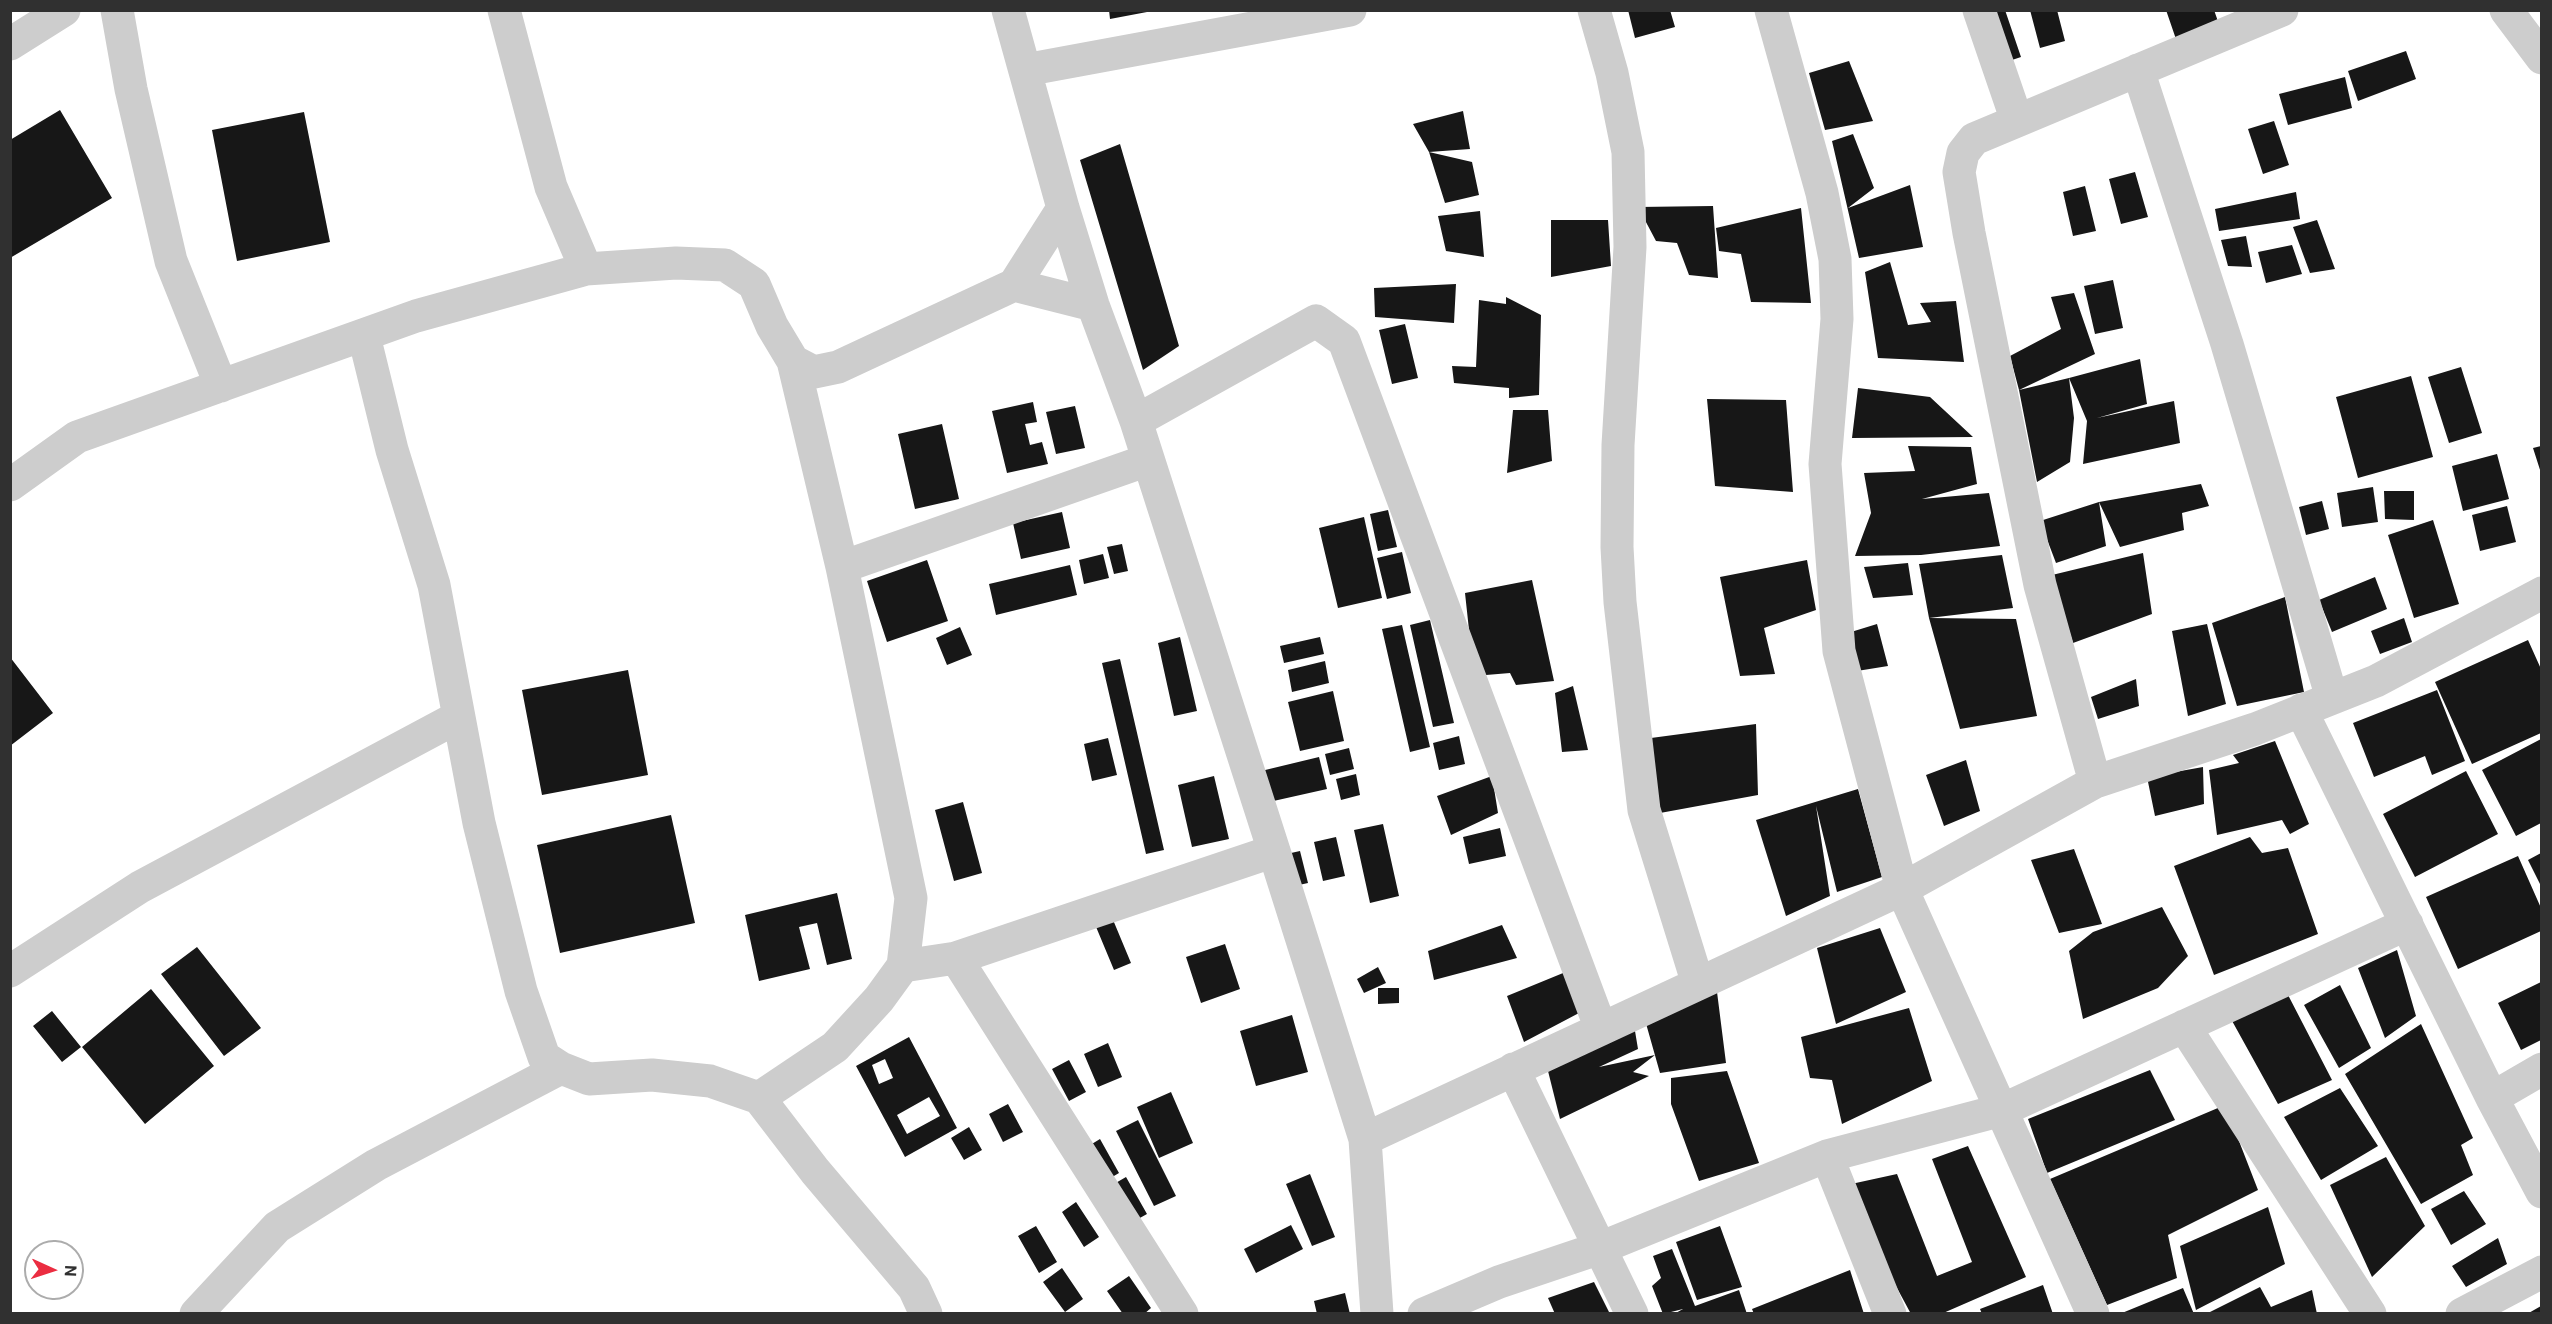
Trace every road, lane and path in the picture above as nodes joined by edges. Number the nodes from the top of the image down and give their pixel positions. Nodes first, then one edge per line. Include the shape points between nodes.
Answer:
1 (64, 10) edge
2 (117, 10) edge
3 (504, 10) edge
4 (1008, 10) edge
5 (1350, 10) edge
6 (1594, 10) edge
7 (1772, 10) edge
8 (1979, 10) edge
9 (2282, 10) edge
10 (2506, 10) edge
11 (10, 45) edge
12 (2541, 58) edge
13 (1025, 70) junction
14 (2138, 70) junction
15 (2017, 121) junction
16 (1063, 208) junction
17 (586, 269) junction
18 (1014, 285) junction
19 (1093, 305) junction
20 (364, 336) junction
21 (793, 361) junction
22 (221, 386) junction
23 (1136, 421) junction
24 (1148, 460) junction
25 (10, 485) edge
26 (842, 567) junction
27 (2540, 596) edge
28 (2332, 698) junction
29 (2301, 711) junction
30 (458, 717) junction
31 (2095, 782) junction
32 (1274, 851) junction
33 (1902, 889) junction
34 (2407, 924) junction
35 (956, 958) junction
36 (903, 966) junction
37 (10, 971) edge
38 (1698, 984) junction
39 (2184, 1026) junction
40 (1601, 1029) junction
41 (561, 1068) junction
42 (1514, 1069) junction
43 (2541, 1069) edge
44 (759, 1098) junction
45 (2492, 1098) junction
46 (2002, 1110) junction
47 (1365, 1139) junction
48 (1827, 1156) junction
49 (2541, 1192) edge
50 (1600, 1248) junction
51 (2541, 1272) edge
52 (196, 1314) edge
53 (926, 1314) edge
54 (1182, 1314) edge
55 (1377, 1314) edge
56 (1424, 1314) edge
57 (1632, 1314) edge
58 (1890, 1314) edge
59 (2093, 1314) edge
60 (2370, 1314) edge
61 (2462, 1314) edge

1 - 11 street
2 - 22 street via 171,261
3 - 17 street via 551,187
4 - 13 street
5 - 13 street
6 - 38 street via 1628,152 1630,247 1618,445 1620,602 1644,810
7 - 33 street via 1822,193 1835,259 1837,319 1825,464 1839,651
8 - 15 street
9 - 14 street
10 - 12 street
13 - 16 street
14 - 15 street
14 - 28 street via 2227,344
15 - 31 street via 1974,139 1964,153 1959,172 2040,585
16 - 18 street
16 - 19 street
17 - 20 street via 416,316
17 - 21 street via 676,262 725,265 754,284
18 - 19 street
18 - 21 street via 838,367 814,372
19 - 23 street
20 - 22 street
20 - 30 street via 392,450 434,585
21 - 26 street
22 - 25 street via 76,437
23 - 24 street
23 - 40 street via 1316,321 1344,341
24 - 26 street
24 - 32 street
26 - 36 street via 911,898
27 - 28 street via 2376,681
28 - 29 street
29 - 31 street
29 - 34 street
30 - 37 street via 140,887
30 - 41 street via 479,823 521,992 544,1057
31 - 33 street
32 - 35 street
32 - 47 street
33 - 38 street
33 - 46 street
34 - 39 street
34 - 45 street
35 - 36 street
35 - 54 street
36 - 44 street via 835,1047
38 - 40 street
39 - 46 street
39 - 60 street
40 - 42 street
41 - 44 street via 589,1079 652,1074 710,1081
41 - 52 street via 376,1165 277,1227
42 - 47 street
42 - 50 street
43 - 45 street
44 - 53 street via 914,1288
45 - 49 street
46 - 48 street
46 - 59 street
47 - 55 street
48 - 50 street
48 - 58 street
50 - 56 street via 1499,1282
50 - 57 street
51 - 61 street

